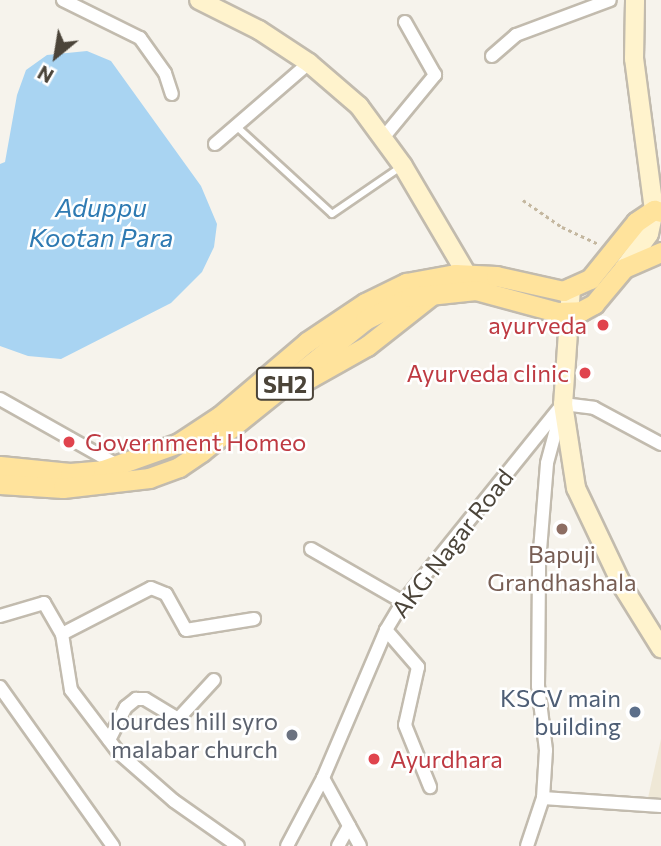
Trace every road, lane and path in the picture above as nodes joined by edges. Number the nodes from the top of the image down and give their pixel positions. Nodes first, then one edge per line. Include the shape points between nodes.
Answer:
1 (63, 0) edge
2 (199, 0) edge
3 (610, 0) edge
4 (633, 2) edge
5 (219, 4) edge
6 (405, 22) dead end
7 (492, 56) dead end
8 (309, 63) junction
9 (172, 94) dead end
10 (236, 126) junction
11 (383, 138) junction
12 (215, 144) dead end
13 (403, 166) junction
14 (656, 181) edge
15 (523, 200) dead end
16 (659, 214) edge
17 (661, 252) edge
18 (619, 260) junction
19 (472, 283) junction
20 (571, 288) junction
21 (570, 313) junction
22 (282, 375) junction
23 (0, 398) edge
24 (564, 404) junction
25 (661, 444) edge
26 (119, 474) junction
27 (8, 475) edge
28 (311, 549) dead end
29 (403, 602) junction
30 (0, 616) edge
31 (254, 619) dead end
32 (386, 630) junction
33 (62, 634) junction
34 (661, 648) edge
35 (215, 680) dead end
36 (0, 687) edge
37 (109, 740) junction
38 (323, 778) junction
39 (430, 787) dead end
40 (543, 798) junction
41 (661, 806) edge
42 (349, 826) junction
43 (113, 846) edge
44 (238, 846) edge
45 (288, 846) edge
46 (338, 846) edge
47 (360, 846) edge
48 (527, 846) edge

1 - 9 street via 140,38 166,73
2 - 5 main road
3 - 7 street via 516,35
4 - 14 main road via 634,59
5 - 8 main road
6 - 11 street via 435,75
8 - 10 street
8 - 11 main road via 359,106
10 - 12 street
10 - 13 lane via 332,214
11 - 13 main road
13 - 19 main road
14 - 16 main road
15 - 18 path
16 - 18 main road via 636,222
17 - 18 main road
18 - 20 main road
18 - 21 main road via 592,306
19 - 20 main road via 496,276 551,291
19 - 21 main road, SH2
19 - 22 main road, SH2 via 410,298 365,320
19 - 22 main road via 438,275 365,303
20 - 21 main road
21 - 24 main road
22 - 26 main road, SH2 via 179,467
23 - 26 street
24 - 25 street via 594,408
24 - 29 street, AKG Nagar Road
24 - 34 main road via 576,488 623,587
24 - 40 street via 547,463 539,564 538,686 546,750
26 - 27 main road, SH2 via 63,488
28 - 29 street
29 - 32 street, AKG Nagar Road
30 - 33 street via 44,603
31 - 33 street via 186,630 166,594 151,589
32 - 38 street, AKG Nagar Road
32 - 39 street via 418,667 405,724
33 - 37 street via 71,690
35 - 37 street via 178,719 145,699 136,699 126,707
36 - 43 street
37 - 44 street via 137,772
38 - 42 street
38 - 45 street, AKG Nagar Road
40 - 41 street
40 - 48 street
42 - 46 street
42 - 47 street

